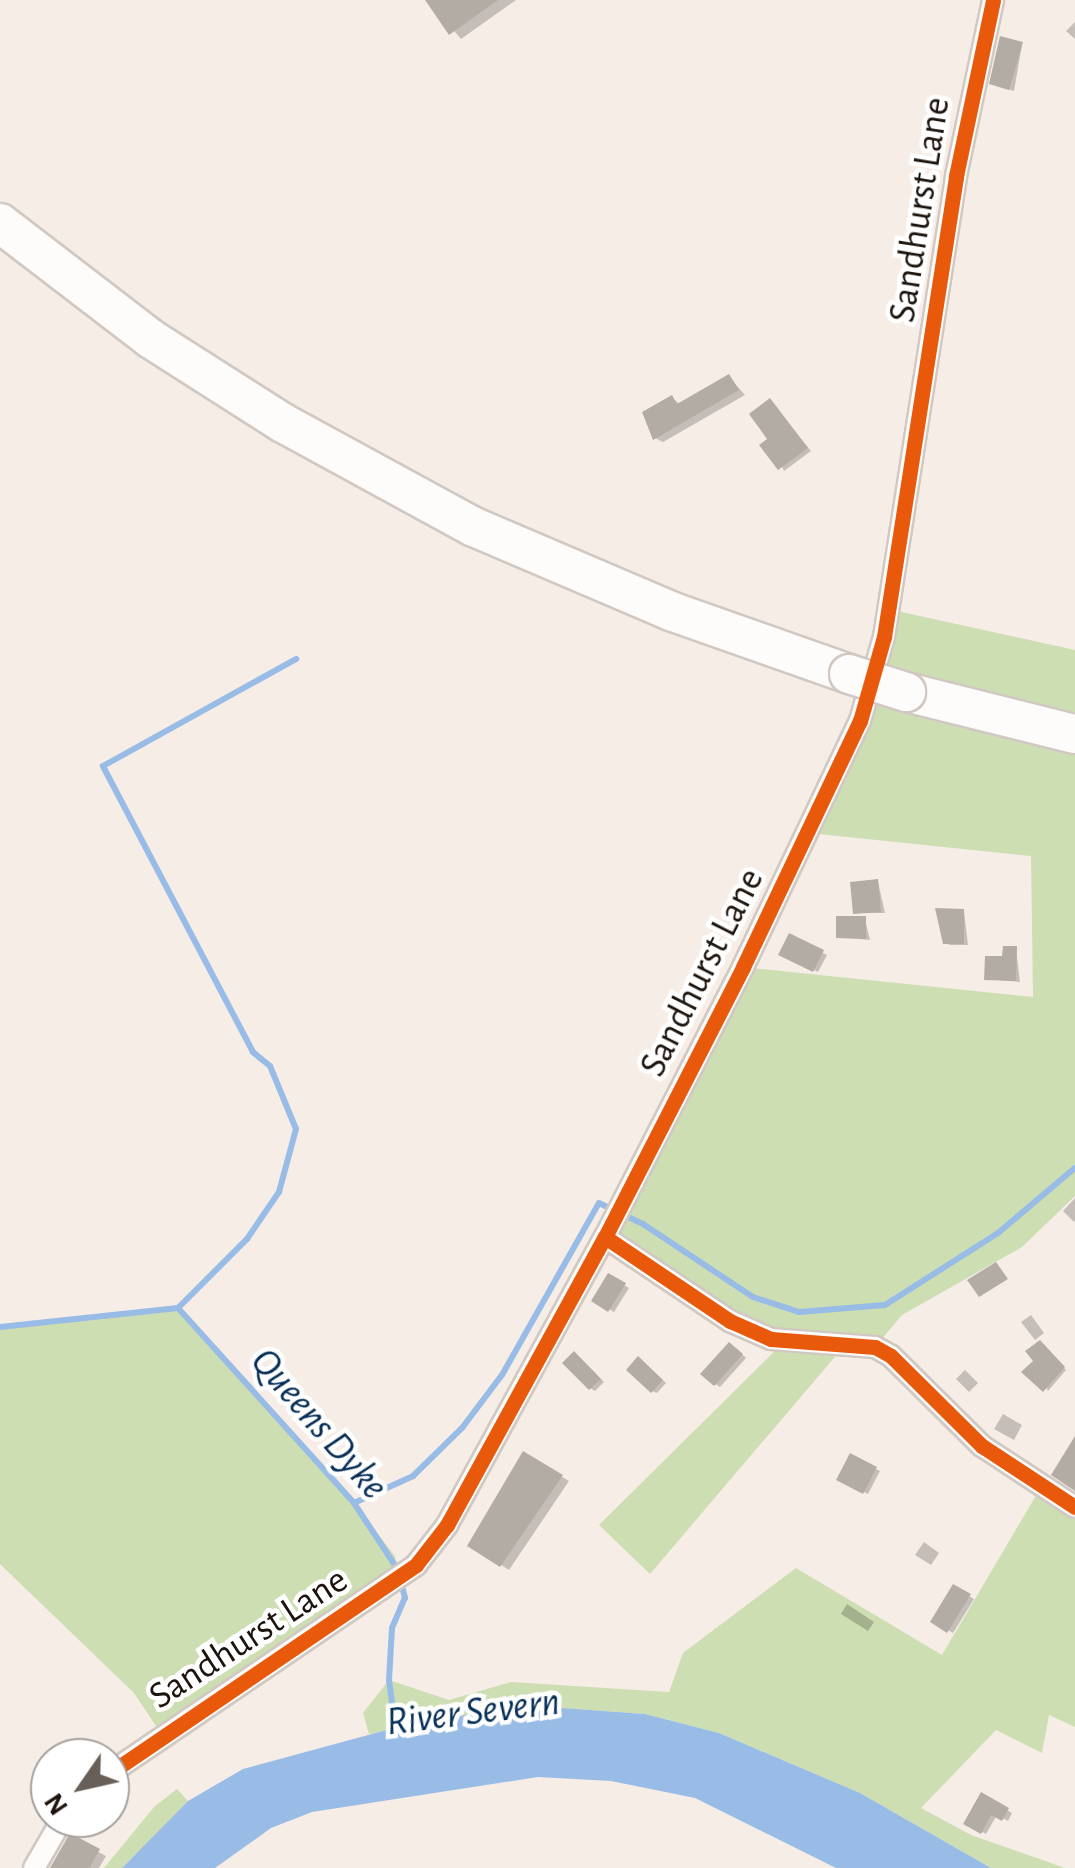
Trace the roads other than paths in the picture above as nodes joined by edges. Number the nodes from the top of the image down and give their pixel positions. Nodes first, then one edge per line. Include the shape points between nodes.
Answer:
1 (993, 0) edge
2 (0, 222) edge
3 (1075, 734) edge
4 (605, 1237) junction
5 (1075, 1507) edge
6 (130, 1760) edge
7 (51, 1838) edge
8 (34, 1868) edge

1 - 4 street, Sandhurst Lane via 956,176 905,532 860,721
2 - 3 highway, bridge via 151,339 282,423 474,527 673,612 849,674
4 - 5 street via 730,1321 771,1339 875,1347 891,1356 982,1446
4 - 6 street, Sandhurst Lane via 447,1525 416,1565
7 - 8 street

